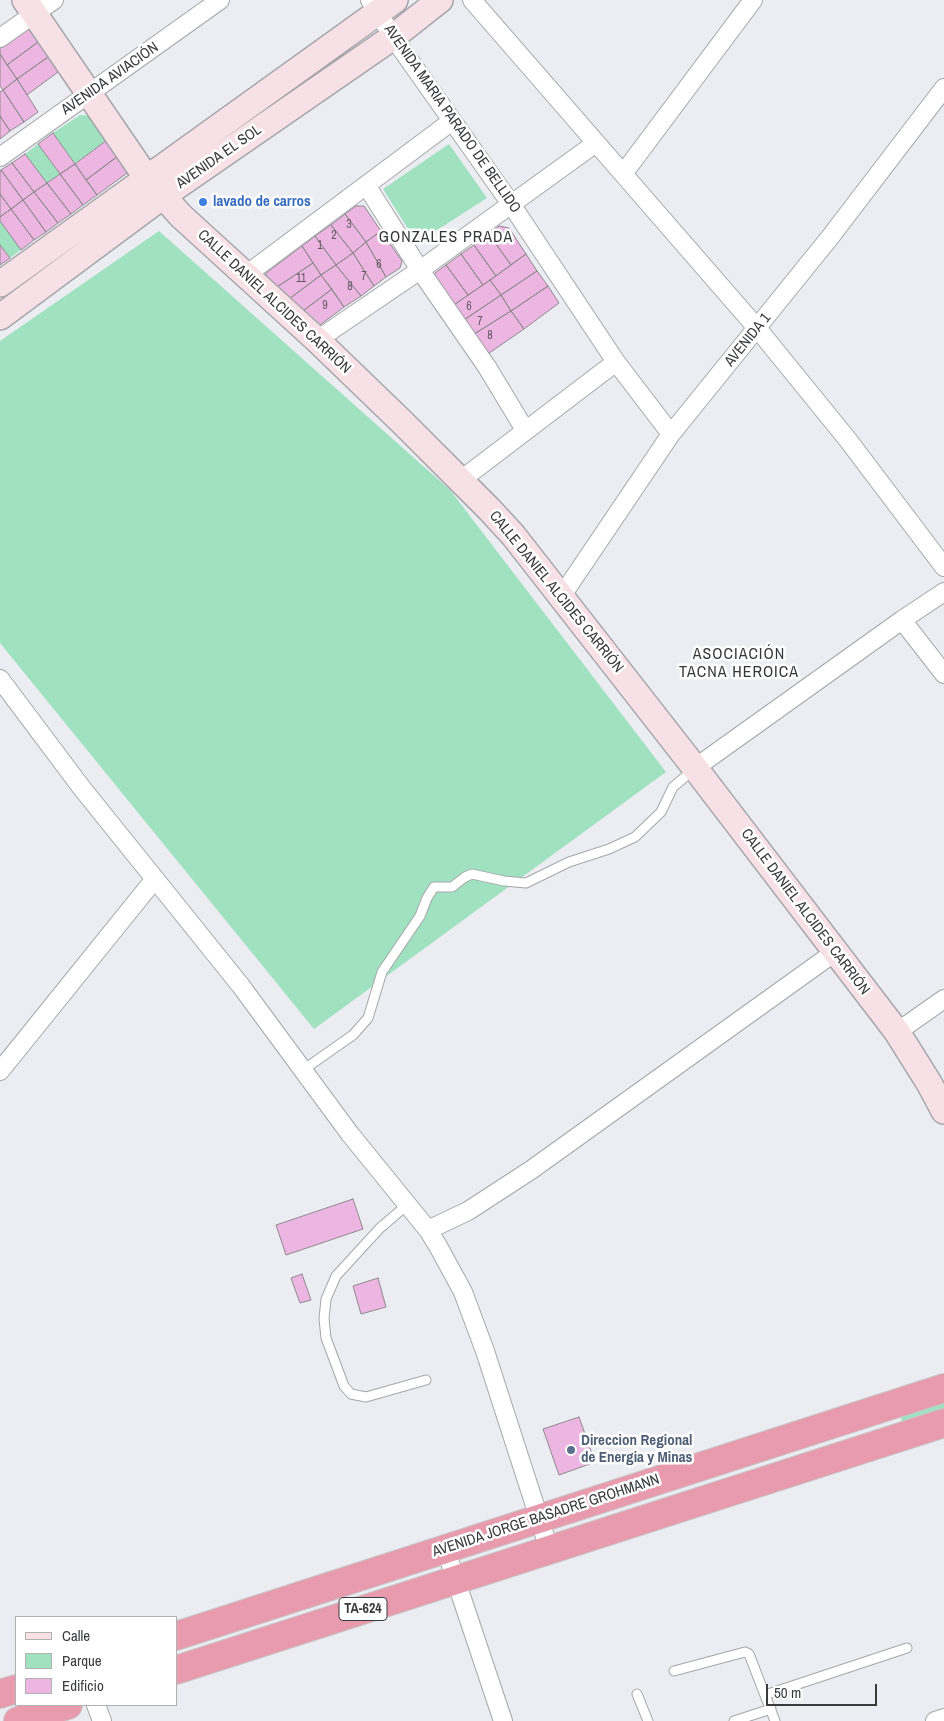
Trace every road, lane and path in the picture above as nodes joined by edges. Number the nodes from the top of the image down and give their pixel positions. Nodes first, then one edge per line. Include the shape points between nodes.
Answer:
1 (220, 0) edge
2 (440, 0) edge
3 (472, 0) edge
4 (753, 0) edge
5 (381, 4) edge
6 (38, 5) edge
7 (393, 37) junction
8 (0, 38) edge
9 (944, 88) edge
10 (89, 94) junction
11 (452, 121) junction
12 (596, 143) junction
13 (0, 157) edge
14 (623, 174) junction
15 (146, 177) junction
16 (366, 185) junction
17 (163, 196) junction
18 (511, 204) junction
19 (420, 270) junction
20 (246, 275) junction
21 (0, 284) edge
22 (0, 317) edge
23 (757, 328) junction
24 (317, 340) junction
25 (616, 362) junction
26 (525, 430) junction
27 (671, 434) junction
28 (461, 480) junction
29 (944, 567) edge
30 (944, 592) edge
31 (561, 597) junction
32 (902, 620) junction
33 (944, 674) edge
34 (0, 680) edge
35 (695, 768) junction
36 (154, 880) junction
37 (835, 952) junction
38 (944, 999) edge
39 (897, 1032) junction
40 (303, 1070) junction
41 (0, 1071) edge
42 (944, 1111) edge
43 (407, 1205) junction
44 (428, 1230) junction
45 (426, 1380) dead end
46 (944, 1388) edge
47 (891, 1406) junction
48 (944, 1423) edge
49 (901, 1437) junction
50 (538, 1518) junction
51 (445, 1548) junction
52 (549, 1549) junction
53 (456, 1580) junction
54 (178, 1635) edge
55 (907, 1648) dead end
56 (178, 1669) edge
57 (674, 1671) dead end
58 (15, 1689) edge
59 (0, 1694) edge
60 (637, 1694) dead end
61 (765, 1694) junction
62 (65, 1706) edge
63 (96, 1706) edge
64 (771, 1709) junction
65 (944, 1718) edge
66 (18, 1721) edge
67 (102, 1721) edge
68 (503, 1721) edge
69 (648, 1721) edge
70 (734, 1721) edge
71 (775, 1721) edge
72 (935, 1721) edge

1 - 10 street, AVENIDA AVIACIÓN
2 - 7 street, AVENIDA EL SOL
3 - 12 street
4 - 14 street
5 - 7 street, AVENIDA MARIA PARADO DE BELLIDO
5 - 15 street, AVENIDA EL SOL
6 - 8 street
6 - 10 street, CALLE DANIEL ALCIDES CARRIÓN
7 - 11 street, AVENIDA MARIA PARADO DE BELLIDO
7 - 17 street, AVENIDA EL SOL
9 - 23 street, AVENIDA 1
10 - 13 street, AVENIDA AVIACIÓN
10 - 15 street, CALLE DANIEL ALCIDES CARRIÓN
11 - 16 street
11 - 18 street, AVENIDA MARIA PARADO DE BELLIDO
12 - 14 street
12 - 18 street
14 - 23 street
15 - 17 street, CALLE DANIEL ALCIDES CARRIÓN
15 - 21 street, AVENIDA EL SOL
16 - 19 street
16 - 20 street
17 - 20 street, CALLE DANIEL ALCIDES CARRIÓN
17 - 22 street, AVENIDA EL SOL
18 - 19 street
18 - 25 street, AVENIDA MARIA PARADO DE BELLIDO
19 - 24 street
19 - 26 street via 487,367
20 - 24 street, CALLE DANIEL ALCIDES CARRIÓN
23 - 27 street, AVENIDA 1
23 - 29 street via 848,440
24 - 28 street, CALLE DANIEL ALCIDES CARRIÓN
25 - 26 street
25 - 27 street, AVENIDA MARIA PARADO DE BELLIDO
26 - 28 street
27 - 31 street, AVENIDA 1
28 - 31 street, CALLE DANIEL ALCIDES CARRIÓN via 513,534
30 - 32 street
31 - 35 street, CALLE DANIEL ALCIDES CARRIÓN
32 - 33 street
32 - 35 street
34 - 36 street
35 - 37 street, CALLE DANIEL ALCIDES CARRIÓN
35 - 40 lane via 674,787 661,812 635,837 609,849 569,862 526,883 472,874 452,887 434,887 420,916 382,972 368,1018 353,1035
36 - 40 street via 205,940
36 - 41 street
37 - 39 street, CALLE DANIEL ALCIDES CARRIÓN
37 - 44 street via 531,1170 468,1211
38 - 39 street
39 - 42 street, CALLE DANIEL ALCIDES CARRIÓN
40 - 43 street
43 - 44 street
43 - 45 lane via 380,1228 336,1276 326,1299 326,1338 344,1386 351,1394 366,1397
44 - 50 street via 463,1292
46 - 47 highway, AVENIDA JORGE BASADRE GROHMANN / TA-624
47 - 49 highway
47 - 50 highway, AVENIDA JORGE BASADRE GROHMANN / TA-624
48 - 49 highway, TA-624
49 - 52 highway, TA-624
50 - 51 highway, AVENIDA JORGE BASADRE GROHMANN / TA-624
50 - 52 street
51 - 53 street
51 - 54 highway, AVENIDA JORGE BASADRE GROHMANN / TA-624
52 - 53 highway, TA-624
53 - 56 highway, TA-624
53 - 68 street
55 - 61 lane
57 - 61 lane via 745,1652 752,1658
58 - 59 highway
60 - 69 lane
61 - 64 lane
62 - 66 highway
63 - 67 street
64 - 70 lane
64 - 71 lane
65 - 72 street

